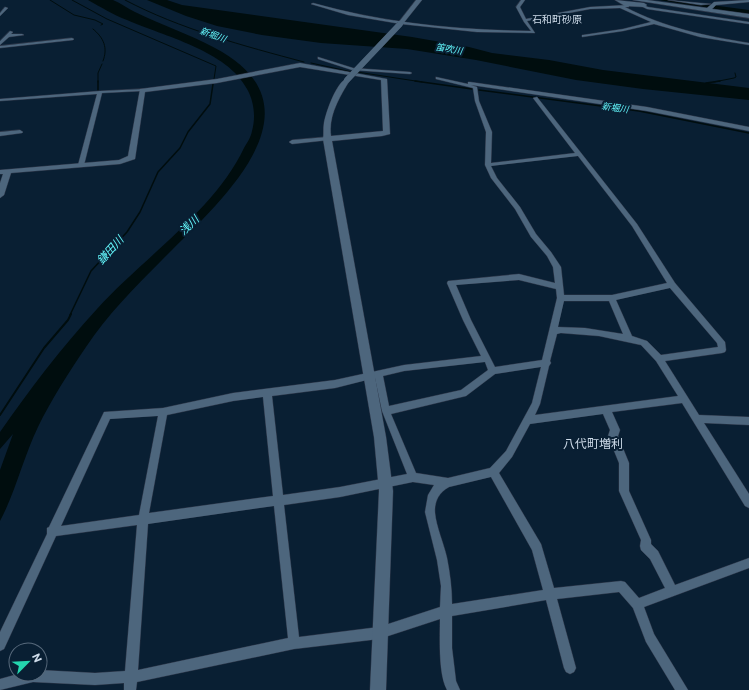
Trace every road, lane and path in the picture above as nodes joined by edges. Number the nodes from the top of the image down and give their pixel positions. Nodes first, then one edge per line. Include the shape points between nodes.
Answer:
1 (320, 0) edge
2 (419, 0) edge
3 (522, 0) edge
4 (618, 0) edge
5 (636, 0) edge
6 (670, 0) edge
7 (702, 0) edge
8 (749, 0) edge
9 (652, 2) junction
10 (630, 5) junction
11 (642, 5) junction
12 (710, 6) junction
13 (622, 7) junction
14 (6, 8) dead end
15 (0, 15) edge
16 (749, 16) edge
17 (526, 20) junction
18 (654, 22) junction
19 (400, 23) junction
20 (749, 23) edge
21 (11, 32) dead end
22 (22, 35) dead end
23 (6, 36) junction
24 (583, 36) dead end
25 (72, 39) dead end
26 (0, 44) edge
27 (749, 44) edge
28 (0, 48) edge
29 (320, 58) dead end
30 (410, 73) dead end
31 (142, 90) junction
32 (100, 92) junction
33 (535, 98) dead end
34 (0, 100) edge
35 (749, 130) edge
36 (20, 132) dead end
37 (0, 134) edge
38 (327, 138) junction
39 (292, 142) dead end
40 (579, 154) junction
41 (488, 164) junction
42 (81, 165) junction
43 (4, 172) edge
44 (0, 195) edge
45 (672, 285) junction
46 (560, 287) junction
47 (561, 298) junction
48 (612, 298) junction
49 (554, 331) junction
50 (629, 339) junction
51 (486, 359) junction
52 (659, 359) junction
53 (547, 363) junction
54 (493, 371) junction
55 (374, 376) junction
56 (267, 392) junction
57 (684, 399) junction
58 (606, 410) junction
59 (386, 411) junction
60 (163, 412) junction
61 (696, 419) junction
62 (527, 420) junction
63 (749, 421) edge
64 (493, 472) junction
65 (413, 477) junction
66 (386, 481) junction
67 (448, 483) junction
68 (279, 500) junction
69 (749, 503) edge
70 (143, 519) junction
71 (51, 532) junction
72 (749, 563) edge
73 (672, 590) junction
74 (550, 594) junction
75 (637, 604) junction
76 (446, 611) junction
77 (379, 633) junction
78 (294, 643) junction
79 (0, 645) edge
80 (570, 668) dead end
81 (131, 677) junction
82 (0, 685) edge
83 (130, 690) edge
84 (378, 690) edge
85 (454, 690) edge
86 (682, 690) edge

1 - 19 street via 314,4 340,12
2 - 19 street
3 - 17 street via 518,8
4 - 10 street
5 - 9 street
6 - 12 street
7 - 12 street
8 - 12 street
9 - 11 street via 651,6
9 - 12 street
10 - 11 street
10 - 13 street
11 - 20 street via 647,8
12 - 16 street
13 - 17 street via 590,8
13 - 18 street
14 - 15 street
17 - 19 street via 534,32 471,31
18 - 24 street
18 - 27 street via 689,34
19 - 38 street, bridge via 347,80 333,104 327,125
21 - 23 street
22 - 23 street
23 - 26 street
25 - 28 street
29 - 30 street via 352,69
31 - 32 street
31 - 38 street via 237,77 304,64 384,79 387,132
31 - 42 street via 131,158 120,162
32 - 34 street
32 - 42 street
33 - 40 street
35 - 41 street via 647,109 439,78 475,87 477,101 489,132
36 - 37 street
38 - 39 street
38 - 55 street
40 - 41 street
40 - 45 street via 635,225
41 - 46 street via 494,178 518,208 533,235 557,267
42 - 43 street
43 - 44 street
45 - 48 street
45 - 52 street via 721,342 722,350
46 - 47 street
46 - 51 street via 519,277 451,283
47 - 48 street
47 - 49 street
48 - 50 street
49 - 50 street via 593,333
49 - 53 street
50 - 52 street via 645,344
51 - 54 street
51 - 55 street via 404,368
52 - 57 street
53 - 54 street
53 - 62 street via 536,404
54 - 59 street via 463,393
55 - 56 street via 335,384
55 - 59 street
55 - 66 street
56 - 60 street
56 - 68 street
57 - 58 street
57 - 61 street
58 - 62 street
58 - 73 street via 615,430 613,436 624,463 624,491 646,540 645,546 654,555
59 - 65 street
60 - 70 street
60 - 71 street via 107,415
61 - 63 street
61 - 69 street
62 - 64 street via 509,454
64 - 67 street
64 - 74 street via 537,548
65 - 66 street
65 - 67 street
66 - 68 street via 340,492
66 - 77 street
67 - 76 street via 439,487 433,495 430,512 442,560
68 - 70 street
68 - 78 street
70 - 71 street
70 - 81 street
71 - 79 street
72 - 73 street
73 - 75 street
74 - 75 street via 621,586
74 - 76 street
74 - 80 street
75 - 86 street via 650,638
76 - 77 street
76 - 85 street via 450,683
77 - 78 street
77 - 84 street
78 - 81 street
81 - 82 street via 95,679 33,676
81 - 83 street

